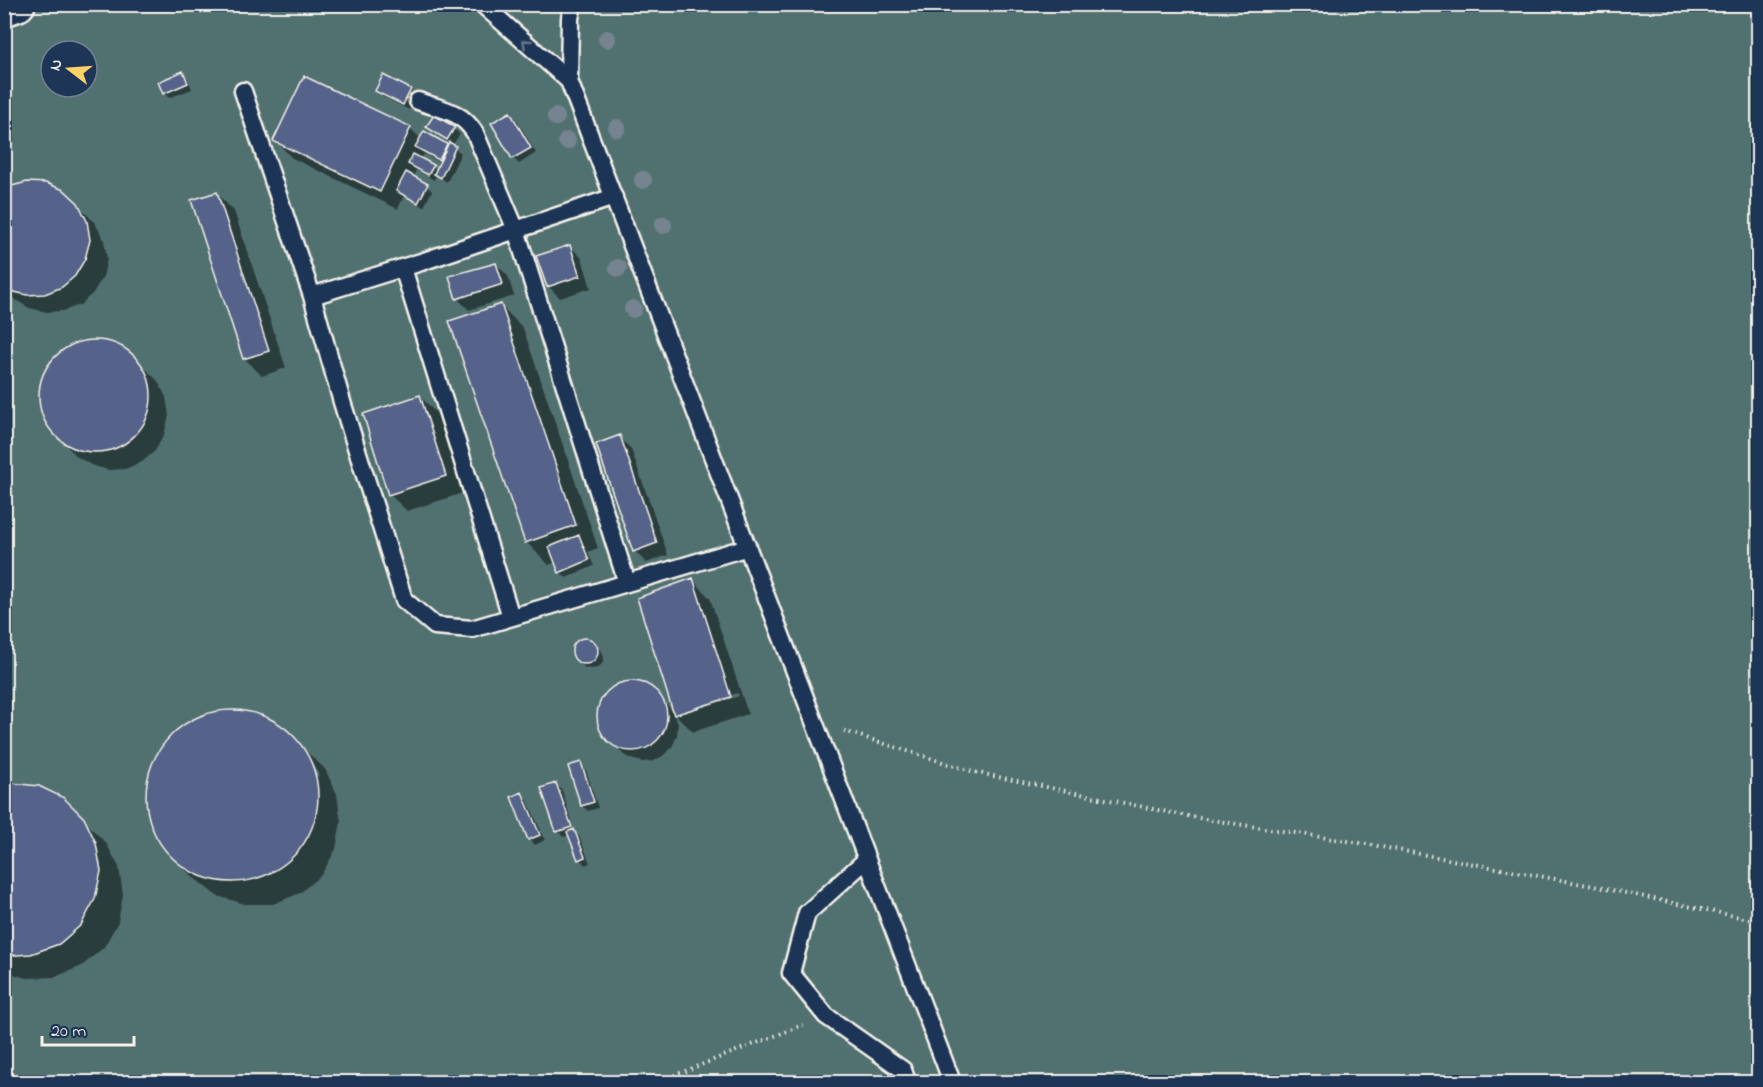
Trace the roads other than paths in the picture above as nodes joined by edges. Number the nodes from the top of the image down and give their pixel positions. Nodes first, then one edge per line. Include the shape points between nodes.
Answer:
1 (18, 4) edge
2 (482, 4) edge
3 (573, 4) edge
4 (4, 9) edge
5 (569, 81) junction
6 (243, 92) dead end
7 (418, 101) dead end
8 (614, 197) junction
9 (516, 230) junction
10 (403, 268) junction
11 (312, 296) junction
12 (748, 547) junction
13 (627, 583) junction
14 (511, 617) junction
15 (867, 859) junction
16 (907, 1083) edge
17 (952, 1083) edge

1 - 4 street
5 -> 2 lane
3 - 5 lane
5 - 8 lane
6 - 11 lane
7 - 9 lane via 461,116 469,123
8 - 9 lane
8 - 12 lane
9 - 10 lane
9 - 13 lane
10 - 11 lane
10 - 14 lane
11 - 14 lane via 404,600 435,626 472,629
12 - 13 lane
12 - 15 lane
13 - 14 lane
15 - 16 lane via 807,913 791,973 826,1016 903,1070
15 - 17 lane

